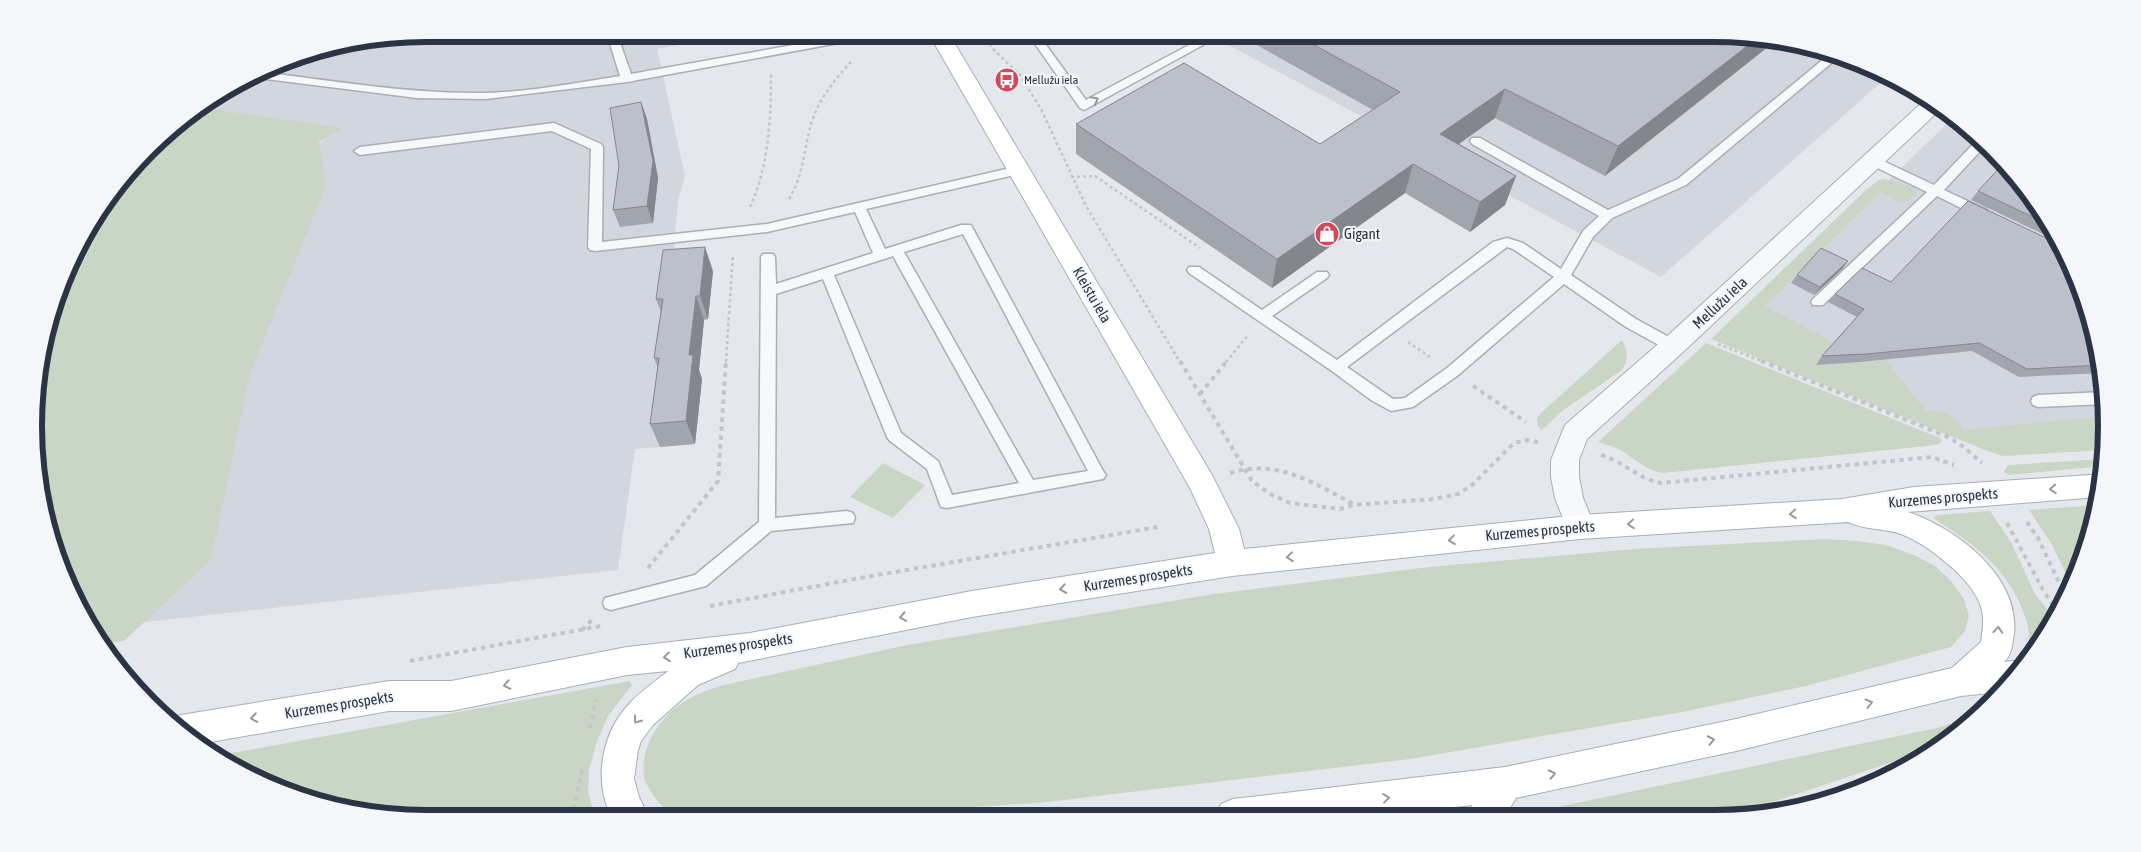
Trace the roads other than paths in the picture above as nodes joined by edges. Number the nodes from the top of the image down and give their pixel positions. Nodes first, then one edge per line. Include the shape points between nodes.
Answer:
1 (615, 42) edge
2 (827, 42) edge
3 (945, 42) edge
4 (1039, 42) edge
5 (1192, 42) edge
6 (1829, 60) edge
7 (268, 77) edge
8 (627, 79) junction
9 (1930, 108) edge
10 (1476, 141) dead end
11 (1977, 147) edge
12 (360, 151) dead end
13 (1873, 161) junction
14 (1018, 170) junction
15 (1935, 191) junction
16 (859, 207) junction
17 (1607, 215) junction
18 (1997, 220) edge
19 (897, 251) junction
20 (881, 256) junction
21 (768, 257) dead end
22 (1194, 270) road end
23 (827, 273) junction
24 (1322, 275) dead end
25 (1563, 277) junction
26 (770, 291) junction
27 (1818, 302) dead end
28 (1264, 316) junction
29 (1673, 346) junction
30 (1337, 367) junction
31 (2098, 398) edge
32 (2038, 401) dead end
33 (2093, 487) edge
34 (1029, 488) junction
35 (1842, 511) junction
36 (847, 518) dead end
37 (767, 525) junction
38 (1580, 527) junction
39 (1232, 563) junction
40 (611, 603) road end
41 (750, 647) junction
42 (2005, 677) edge
43 (1961, 680) junction
44 (192, 729) edge
45 (1504, 784) junction
46 (627, 810) edge
47 (1284, 810) edge
48 (1489, 810) edge

1 - 8 lane
2 - 8 lane
3 - 14 main road, Kleistu iela
4 -> 5 lane via 1084,106 1197,45
6 - 17 lane via 1682,182
7 - 8 lane via 449,97 525,93
9 - 13 street, Mellužu iela
10 - 17 lane
11 - 15 lane
12 - 16 lane via 554,128 597,147 595,248 767,228
13 - 15 lane
13 - 29 street, Mellužu iela
14 - 16 lane
14 - 39 main road, Kleistu iela via 1202,483 1224,529
15 - 18 lane
15 - 27 lane
16 - 20 lane
17 - 25 lane via 1588,234
19 - 20 lane
19 - 34 lane
19 - 34 lane via 966,228 1098,475
20 - 23 lane
21 - 26 lane
22 - 28 lane
23 - 26 lane
23 - 34 lane via 895,437 933,465 948,502
24 - 28 lane
25 - 29 lane via 1631,323
25 - 30 lane via 1518,246 1507,242 1498,244
25 - 30 lane via 1452,372 1408,403 1391,405
26 - 37 lane
28 - 30 lane
29 - 38 street, Mellužu iela via 1575,433 1565,460 1565,477
31 - 32 lane
33 -> 35 main road, Kurzemes prospekts via 1914,498
35 -> 38 main road, Kurzemes prospekts
43 -> 35 main road via 1996,648 1999,616 1987,586 1958,554 1935,538 1906,523
36 - 37 lane
37 - 40 lane via 700,581
38 -> 39 main road, Kurzemes prospekts
39 -> 41 main road, Kurzemes prospekts via 972,604
41 -> 44 main road, Kurzemes prospekts via 604,666 451,696 389,696
41 -> 46 main road via 687,675 641,714 628,732 621,750 617,779
42 - 43 main road
45 -> 43 main road via 1736,735
47 -> 45 main road
45 - 48 main road

